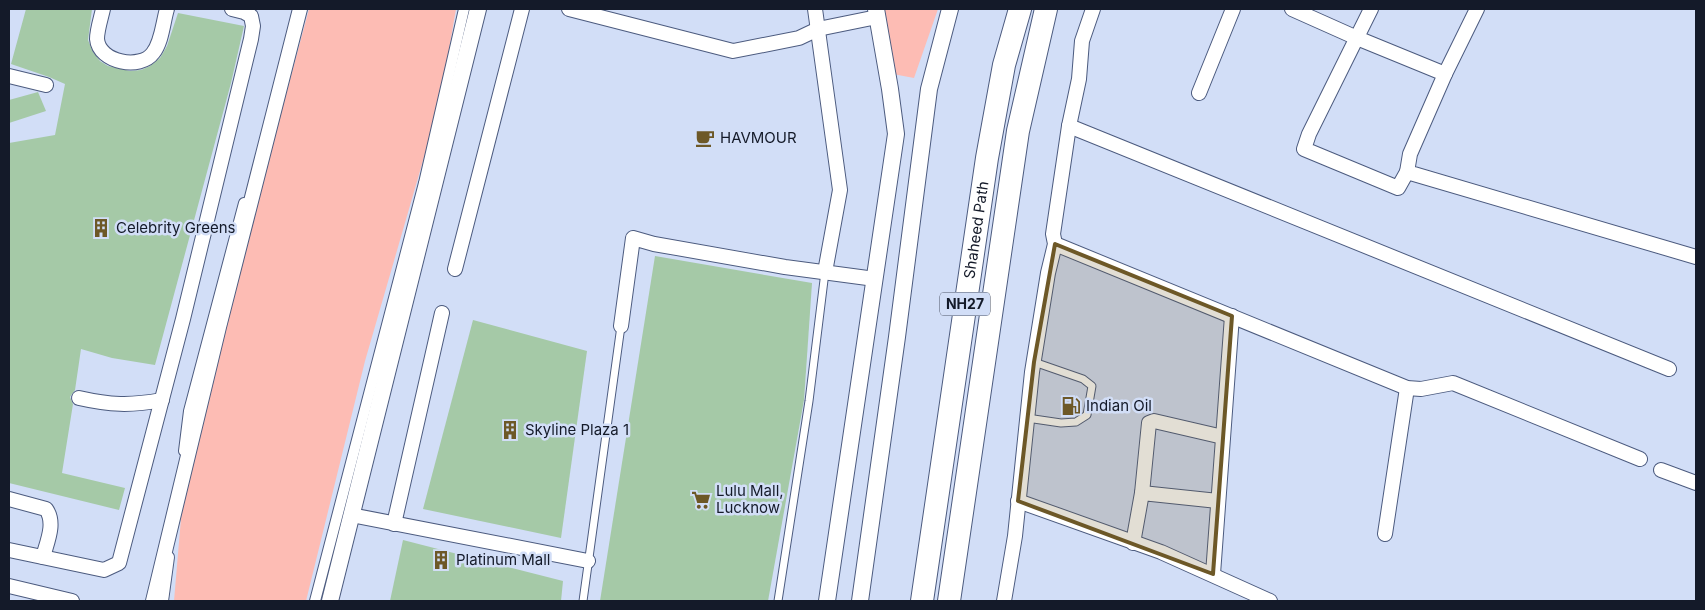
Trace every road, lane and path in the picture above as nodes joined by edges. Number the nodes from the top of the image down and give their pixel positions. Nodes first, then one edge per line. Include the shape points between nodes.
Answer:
1 (103, 9) edge
2 (167, 9) edge
3 (232, 9) edge
4 (295, 9) edge
5 (300, 9) edge
6 (464, 9) edge
7 (478, 9) edge
8 (522, 9) edge
9 (569, 9) edge
10 (815, 9) edge
11 (950, 9) edge
12 (1020, 9) edge
13 (1046, 9) edge
14 (1093, 9) edge
15 (1233, 9) edge
16 (1292, 9) edge
17 (1371, 9) edge
18 (1477, 9) edge
19 (877, 13) edge
20 (818, 29) junction
21 (1357, 38) junction
22 (1445, 74) junction
23 (9, 76) edge
24 (46, 85) dead end
25 (1198, 94) dead end
26 (1069, 126) junction
27 (1407, 172) junction
28 (1055, 244) junction
29 (1696, 257) edge
30 (456, 269) dead end
31 (825, 272) junction
32 (875, 279) junction
33 (442, 313) dead end
34 (1232, 316) junction
35 (620, 326) joint
36 (1034, 362) junction
37 (1669, 369) dead end
38 (1407, 388) junction
39 (79, 398) dead end
40 (162, 400) junction
41 (1027, 418) junction
42 (1223, 438) junction
43 (1640, 459) dead end
44 (1660, 470) dead end
45 (1696, 483) edge
46 (1142, 493) junction
47 (9, 499) edge
48 (1018, 501) junction
49 (1218, 501) junction
50 (351, 515) junction
51 (394, 524) junction
52 (1385, 534) dead end
53 (1133, 542) junction
54 (9, 550) edge
55 (43, 557) junction
56 (588, 561) junction
57 (1213, 574) junction
58 (9, 586) edge
59 (72, 601) edge
60 (153, 601) edge
61 (163, 601) edge
62 (315, 601) edge
63 (330, 601) edge
64 (583, 601) edge
65 (778, 601) edge
66 (827, 601) edge
67 (860, 601) edge
68 (922, 601) edge
69 (949, 601) edge
70 (1004, 601) edge
71 (1270, 601) edge

1 - 2 street via 97,40 101,49 109,57 142,62 157,48
3 - 40 street via 251,16 252,32
4 - 61 street via 189,411
5 - 60 street via 218,327
6 - 62 street via 424,183
7 - 50 street
8 - 30 street
9 - 20 street via 733,51 799,38
10 - 20 street
11 - 67 street via 929,89
12 - 68 highway, Shaheed Path / NH27 via 1004,65 987,158
13 - 69 highway, Shaheed Path / NH27 via 1018,131
14 - 26 street via 1082,41 1079,78
15 - 25 street
16 - 21 street
17 - 21 street
18 - 22 street
19 - 20 street
19 - 32 street via 896,134
20 - 31 street via 840,190
21 - 22 street
21 - 27 street via 1304,150 1398,188
22 - 27 street via 1410,154
23 - 24 street
26 - 28 street via 1053,234
26 - 37 street
27 - 29 street
28 - 34 street
28 - 36 street
31 - 32 street
31 - 35 street via 633,238
31 - 65 lane via 809,402
32 - 66 street
33 - 51 street
34 - 38 street
34 - 42 street
35 - 56 lane
36 - 41 street
36 - 41 lane via 1083,379 1092,386 1092,394 1087,415 1076,422
38 - 43 street via 1453,384
38 - 52 street
39 - 40 street via 122,405
40 - 55 street via 119,563 104,570
41 - 48 street
42 - 46 street via 1149,422
42 - 49 street
44 - 45 street
46 - 49 street
46 - 53 street
47 - 55 street via 46,509 50,514 52,523
48 - 53 street
48 - 70 street
49 - 57 street
50 - 51 street
50 - 63 street
51 - 56 street
53 - 57 street
54 - 55 street
56 - 64 lane
57 - 71 street
58 - 59 street

